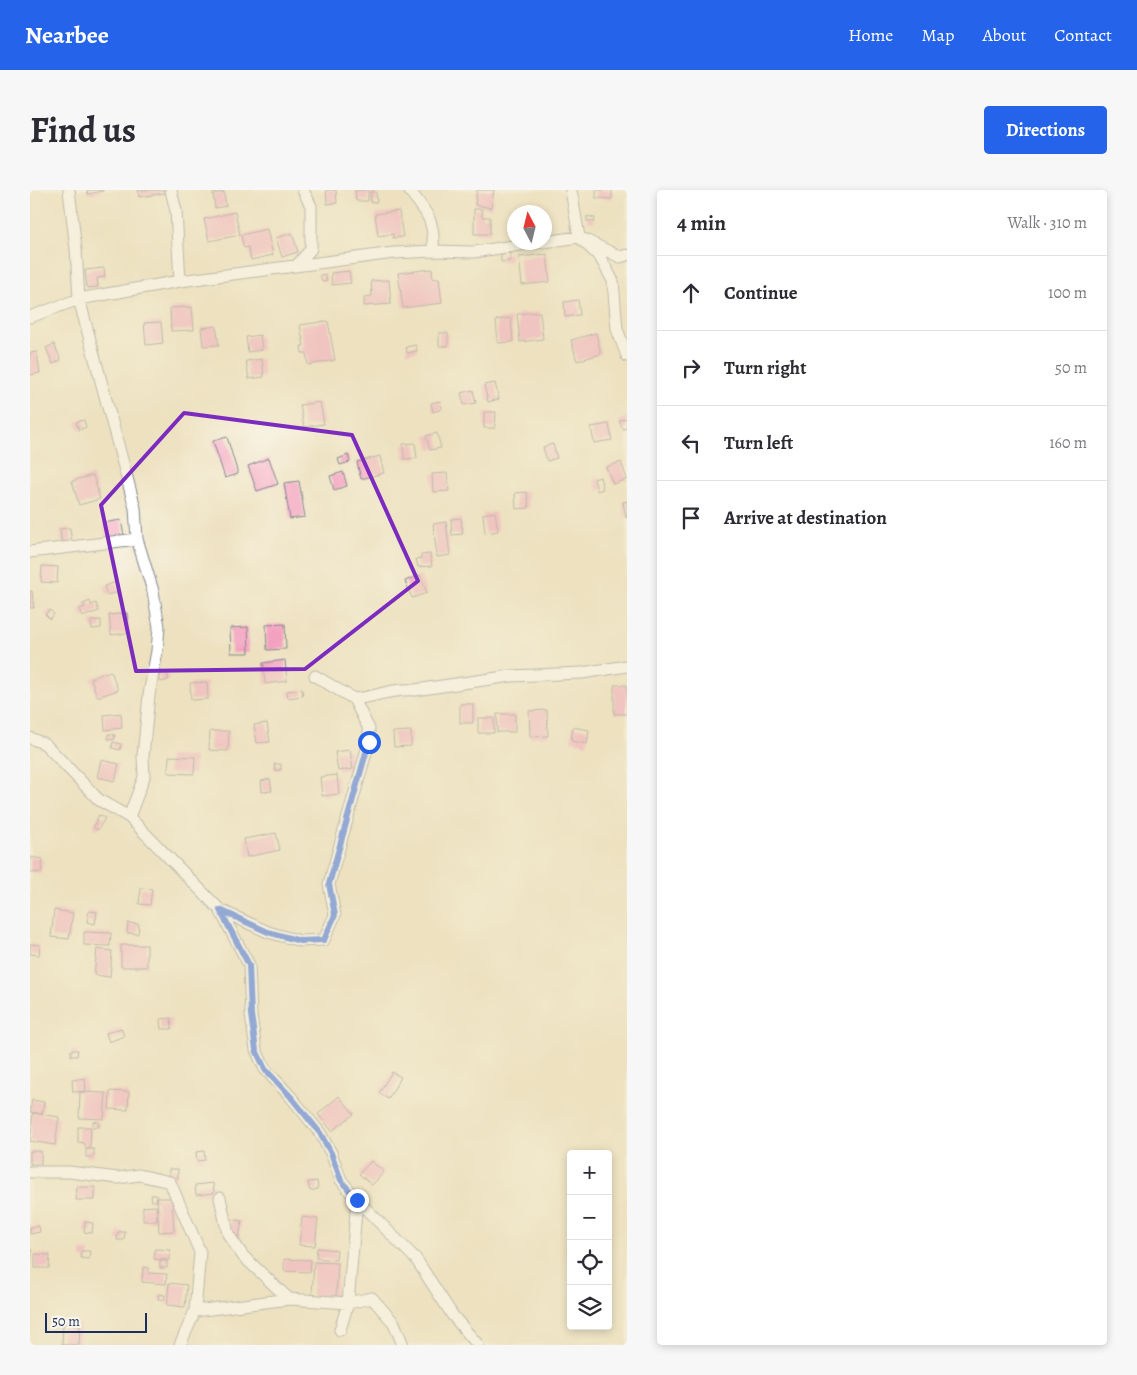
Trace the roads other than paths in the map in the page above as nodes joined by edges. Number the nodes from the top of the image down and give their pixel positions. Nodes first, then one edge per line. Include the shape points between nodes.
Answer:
1 (69, 190) edge
2 (171, 190) edge
3 (303, 190) edge
4 (410, 190) edge
5 (571, 190) edge
6 (578, 237) junction
7 (552, 241) edge
8 (507, 247) edge
9 (433, 251) junction
10 (627, 256) edge
11 (297, 266) junction
12 (180, 281) junction
13 (79, 299) junction
14 (30, 317) edge
15 (627, 356) edge
16 (137, 539) junction
17 (30, 552) edge
18 (627, 666) edge
19 (315, 676) dead end
20 (354, 699) junction
21 (30, 738) edge
22 (130, 816) junction
23 (220, 910) junction
24 (30, 1172) edge
25 (220, 1198) dead end
26 (357, 1200) junction
27 (289, 1299) junction
28 (348, 1302) junction
29 (195, 1311) junction
30 (340, 1330) dead end
31 (180, 1345) edge
32 (403, 1345) edge
33 (478, 1345) edge

1 - 13 street
2 - 12 street via 176,211
3 - 11 street via 311,206 311,249
4 - 9 street via 432,222
5 - 6 street
6 - 7 street
6 - 10 street via 620,257
6 - 15 street via 600,257 613,281 617,329
8 - 9 street via 474,252
9 - 11 street
11 - 12 street
12 - 13 street
13 - 14 street
13 - 16 street via 135,508
16 - 17 street
16 - 22 street via 153,591 159,627 149,695 144,777
18 - 20 street via 401,689
19 - 20 street
20 - 23 street via 369,729 369,742 329,884 335,915 324,940 300,941 268,932
21 - 22 street via 45,744 99,800
22 - 23 street
23 - 26 street via 249,965 256,1050 265,1069 320,1133 341,1180
24 - 29 street via 69,1172 118,1178 139,1174 170,1182 200,1252
25 - 27 street via 228,1234 243,1256
26 - 28 street
26 - 33 street via 416,1259 453,1316
27 - 28 street
27 - 29 street
28 - 30 street
28 - 32 street via 372,1298 394,1324
29 - 31 street

